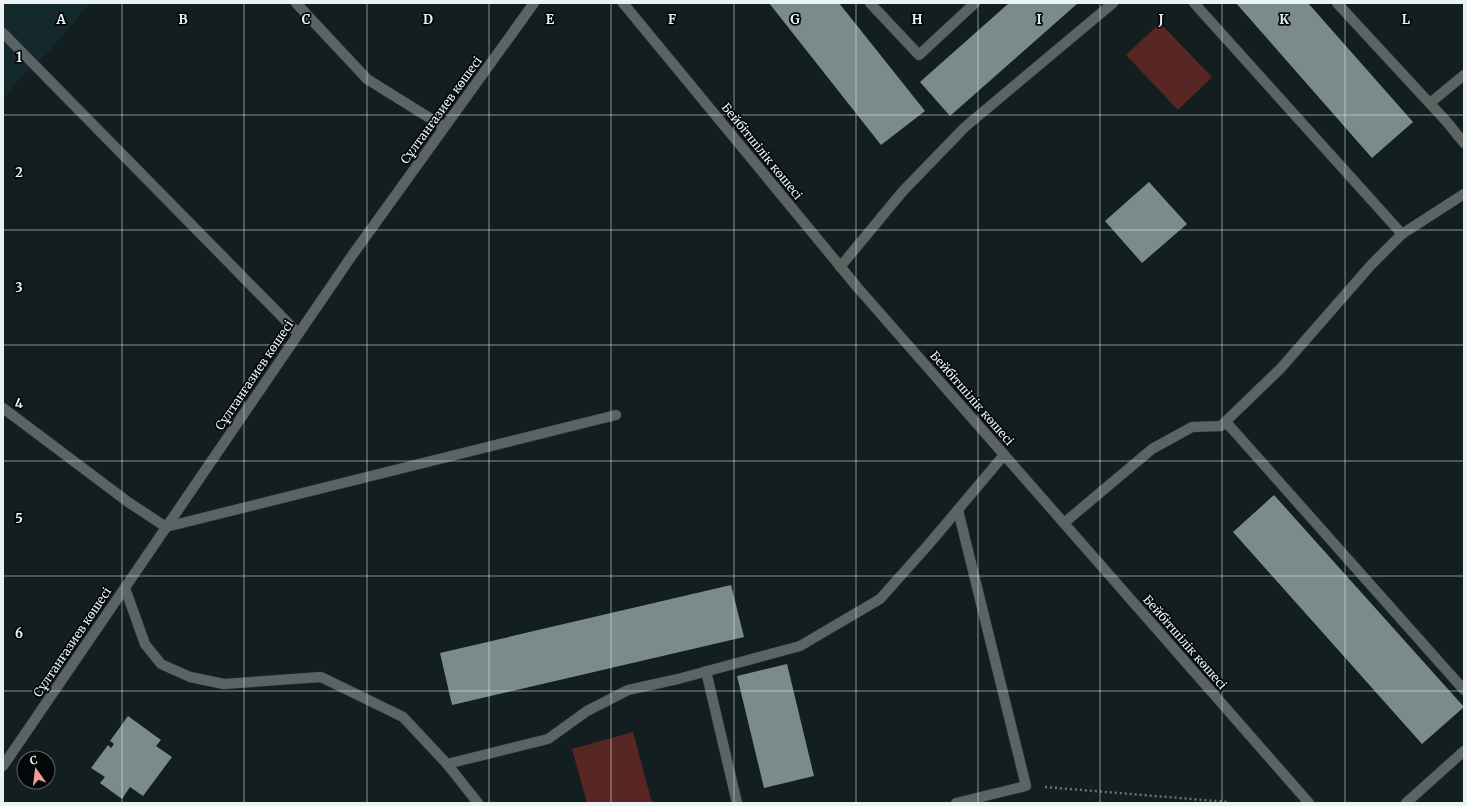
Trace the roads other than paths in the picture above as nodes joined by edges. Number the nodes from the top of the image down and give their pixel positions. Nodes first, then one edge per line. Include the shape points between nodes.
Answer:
1 (296, 3) edge
2 (534, 3) edge
3 (623, 3) edge
4 (870, 3) edge
5 (975, 3) edge
6 (1113, 3) edge
7 (1194, 3) edge
8 (1337, 3) edge
9 (3, 33) edge
10 (1464, 75) edge
11 (1430, 103) junction
12 (444, 127) junction
13 (1464, 143) edge
14 (1464, 194) edge
15 (1402, 234) junction
16 (840, 267) junction
17 (298, 333) junction
18 (3, 408) edge
19 (616, 415) dead end
20 (1226, 422) junction
21 (1004, 455) junction
22 (958, 510) junction
23 (1064, 523) junction
24 (166, 527) junction
25 (125, 588) junction
26 (706, 671) junction
27 (1464, 690) edge
28 (1464, 751) edge
29 (447, 764) junction
30 (3, 766) edge
31 (478, 803) edge
32 (738, 803) edge
33 (956, 803) edge
34 (1309, 803) edge
35 (1406, 803) edge

1 - 12 street via 367,79
2 - 12 street, Сұлтанғазиев көшесі
3 - 16 street, Бейбітшілік көшесі
4 - 5 street via 919,55
6 - 16 street via 965,127 903,191
7 - 15 street
8 - 11 street
9 - 17 street
10 - 11 street
11 - 13 street
12 - 17 street, Сұлтанғазиев көшесі
14 - 15 street
15 - 20 street via 1371,265 1281,368
16 - 21 street, Бейбітшілік көшесі
17 - 24 street, Сұлтанғазиев көшесі
18 - 24 street via 128,502
19 - 24 street
20 - 23 street via 1221,426 1192,427 1152,449
20 - 27 street
21 - 22 street
21 - 23 street, Бейбітшілік көшесі
22 - 26 street via 880,599 800,646
22 - 33 street via 1026,786
23 - 34 street, Бейбітшілік көшесі
24 - 25 street, Сұлтанғазиев көшесі
25 - 29 street via 145,644 161,664 190,677 224,684 321,677 403,717
25 - 30 street, Сұлтанғазиев көшесі
26 - 29 street via 628,690 587,711 548,739
26 - 32 street
28 - 35 street
29 - 31 street

